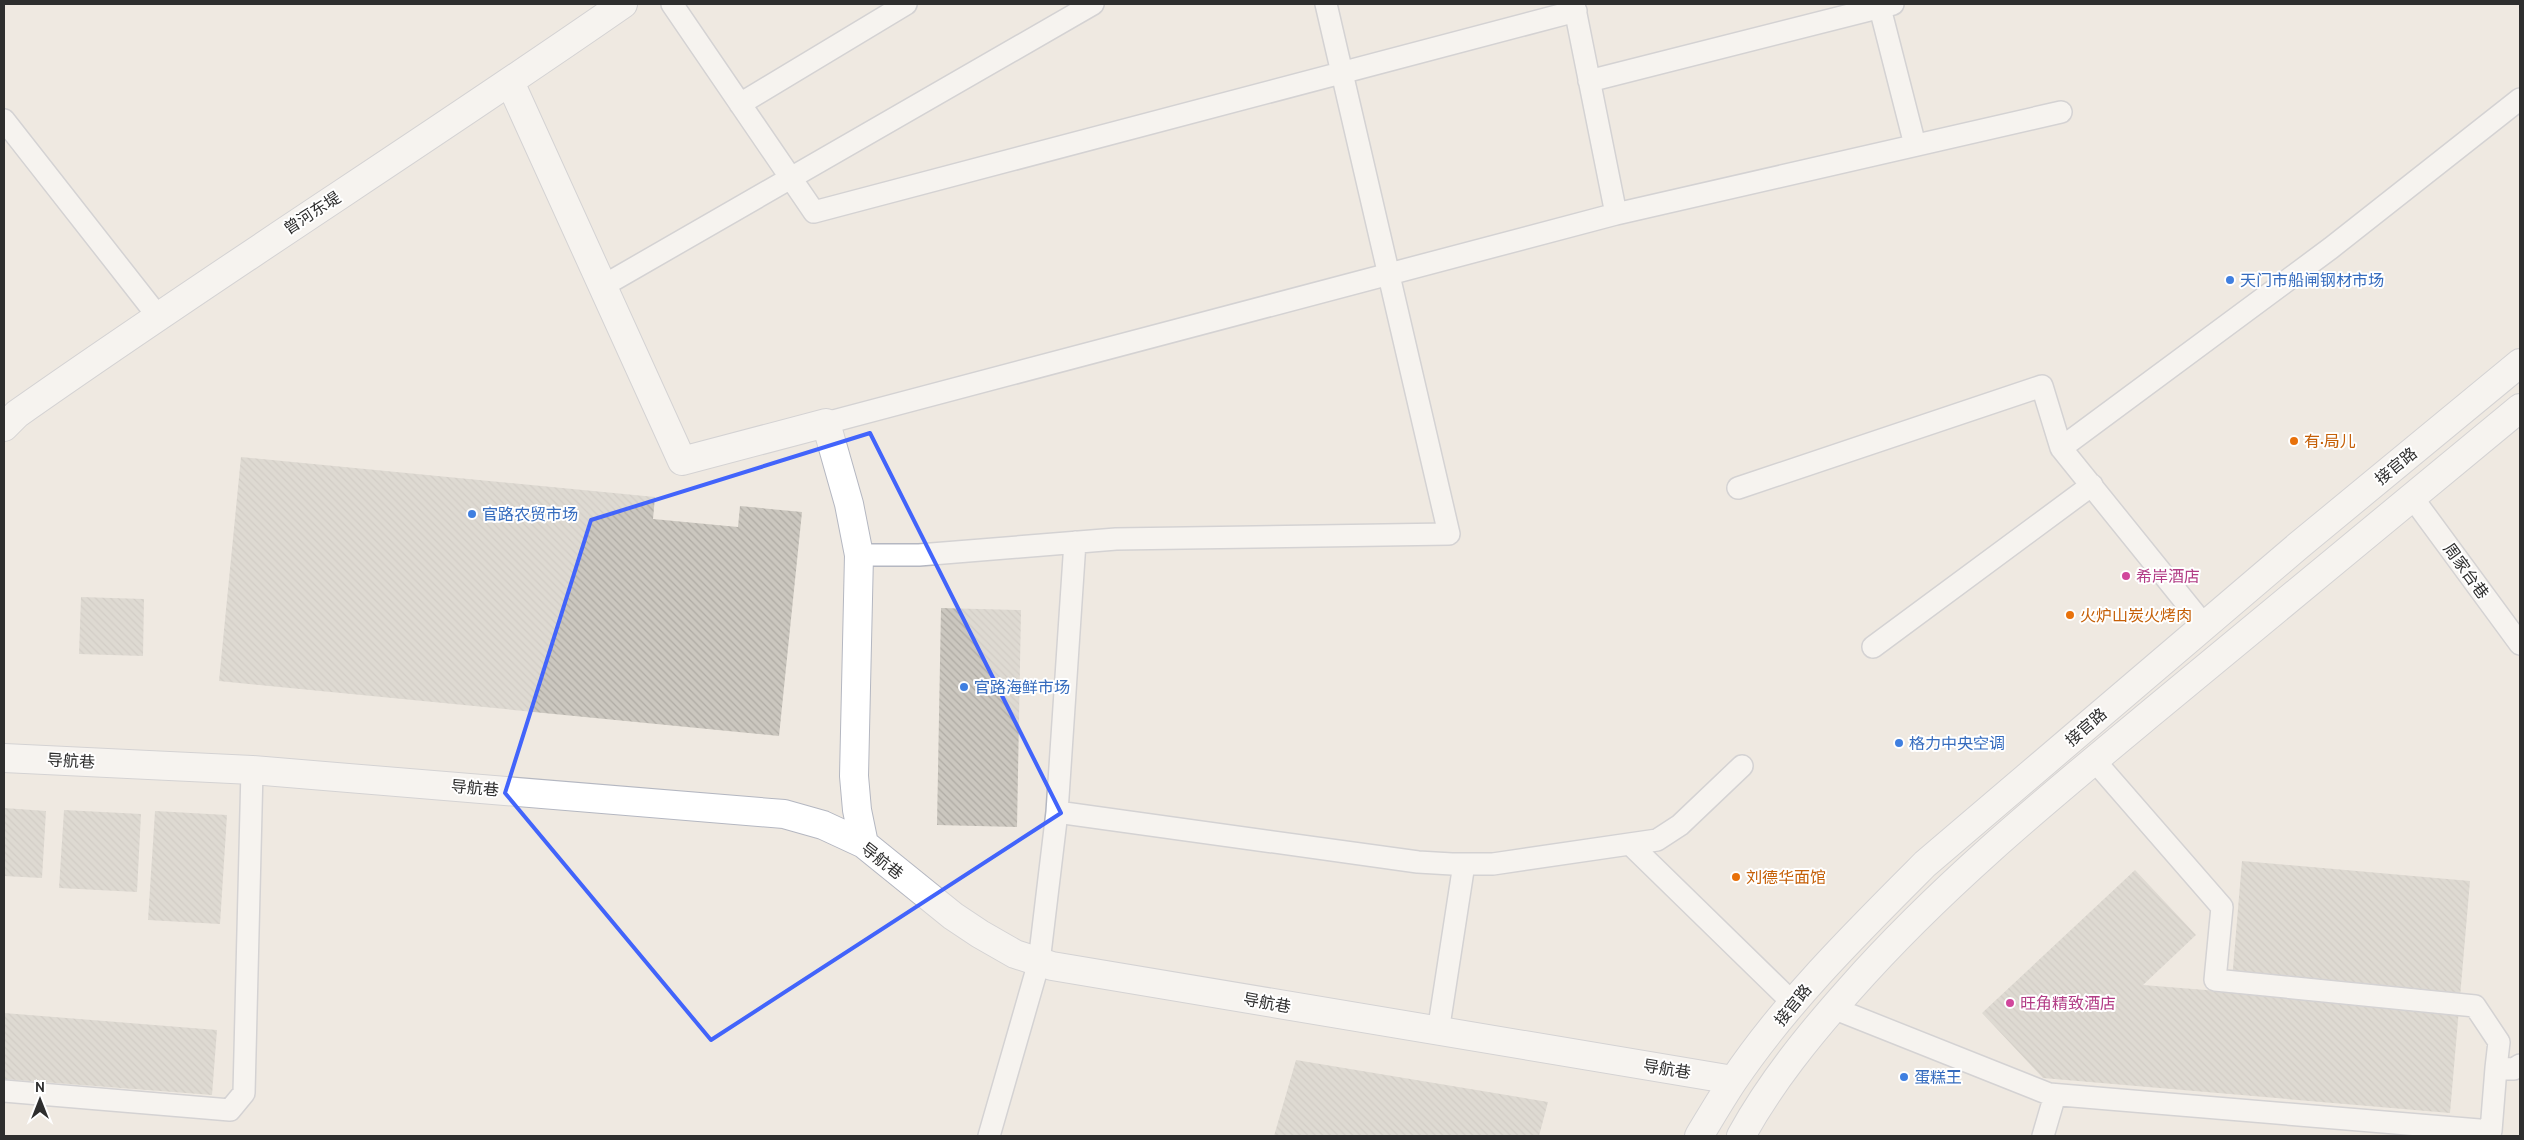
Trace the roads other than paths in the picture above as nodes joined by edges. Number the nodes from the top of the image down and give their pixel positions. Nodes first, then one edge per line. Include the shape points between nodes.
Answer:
1 (622, 4) edge
2 (672, 4) edge
3 (906, 4) edge
4 (1093, 4) edge
5 (1326, 4) edge
6 (1884, 5) edge
7 (1575, 8) edge
8 (1342, 73) junction
9 (1589, 81) junction
10 (510, 82) junction
11 (2520, 98) edge
12 (740, 104) junction
13 (2061, 112) dead end
14 (4, 120) edge
15 (1915, 145) junction
16 (791, 178) junction
17 (1616, 214) junction
18 (1389, 275) junction
19 (603, 286) junction
20 (157, 315) junction
21 (2520, 363) edge
22 (2520, 408) edge
23 (826, 423) junction
24 (4, 427) edge
25 (2061, 448) junction
26 (2092, 485) junction
27 (1738, 488) dead end
28 (2412, 497) junction
29 (1075, 542) junction
30 (858, 555) junction
31 (2204, 626) junction
32 (2520, 644) edge
33 (1873, 647) dead end
34 (4, 758) edge
35 (2094, 760) junction
36 (1742, 766) dead end
37 (252, 770) junction
38 (1057, 812) junction
39 (864, 844) junction
40 (1630, 845) junction
41 (1464, 864) junction
42 (1039, 962) junction
43 (1793, 1003) junction
44 (1833, 1008) junction
45 (1438, 1032) junction
46 (2520, 1065) edge
47 (2496, 1068) junction
48 (1734, 1080) junction
49 (4, 1091) edge
50 (2055, 1095) junction
51 (2355, 1128) edge
52 (989, 1136) edge
53 (1699, 1136) edge
54 (1741, 1136) edge
55 (2043, 1136) edge

1 - 10 street, 曾河东堤
2 - 12 lane
3 - 12 lane
4 - 16 lane
5 - 8 lane
6 - 9 lane
6 - 15 lane
7 - 8 lane
7 - 9 lane
8 - 16 lane via 814,212
8 - 18 lane
9 - 17 lane
10 - 19 street
10 - 20 street, 曾河东堤
11 - 25 lane via 2330,248
12 - 16 lane
13 - 15 lane
14 - 20 lane
15 - 17 lane
16 - 19 lane
17 - 18 lane
18 - 23 lane
18 - 29 lane via 1449,534
19 - 23 street via 682,461
20 - 24 street, 曾河东堤 via 17,414
21 - 31 street, 接官路
22 - 28 street, 接官路
23 - 30 street via 849,504
25 - 26 lane
25 - 27 lane via 2042,386
26 - 31 lane
26 - 33 lane
28 - 32 lane, 周家台巷
28 - 35 street, 接官路
29 - 30 lane via 919,555
29 - 38 lane
30 - 39 street via 854,776
31 - 43 street, 接官路 via 1925,864
34 - 37 street, 导航巷
35 - 44 street, 接官路 via 1932,902
35 - 47 lane via 2222,907 2215,980 2475,1006 2499,1042
36 - 40 lane via 1680,825 1657,840
37 - 39 street, 导航巷 via 784,814 823,825
37 - 49 lane via 244,1093 230,1110
38 - 41 lane via 1418,862
38 - 42 lane
39 - 42 street, 导航巷 via 953,916 1015,954
40 - 41 lane via 1494,864
40 - 43 lane
41 - 45 lane
42 - 45 street, 导航巷
42 - 52 lane
43 - 48 street, 接官路
44 - 50 lane
44 - 54 street, 接官路 via 1780,1075
45 - 48 street, 导航巷
46 - 47 lane via 2514,1069
47 - 51 lane via 2491,1131
48 - 53 street, 接官路
50 - 51 lane
50 - 55 lane

